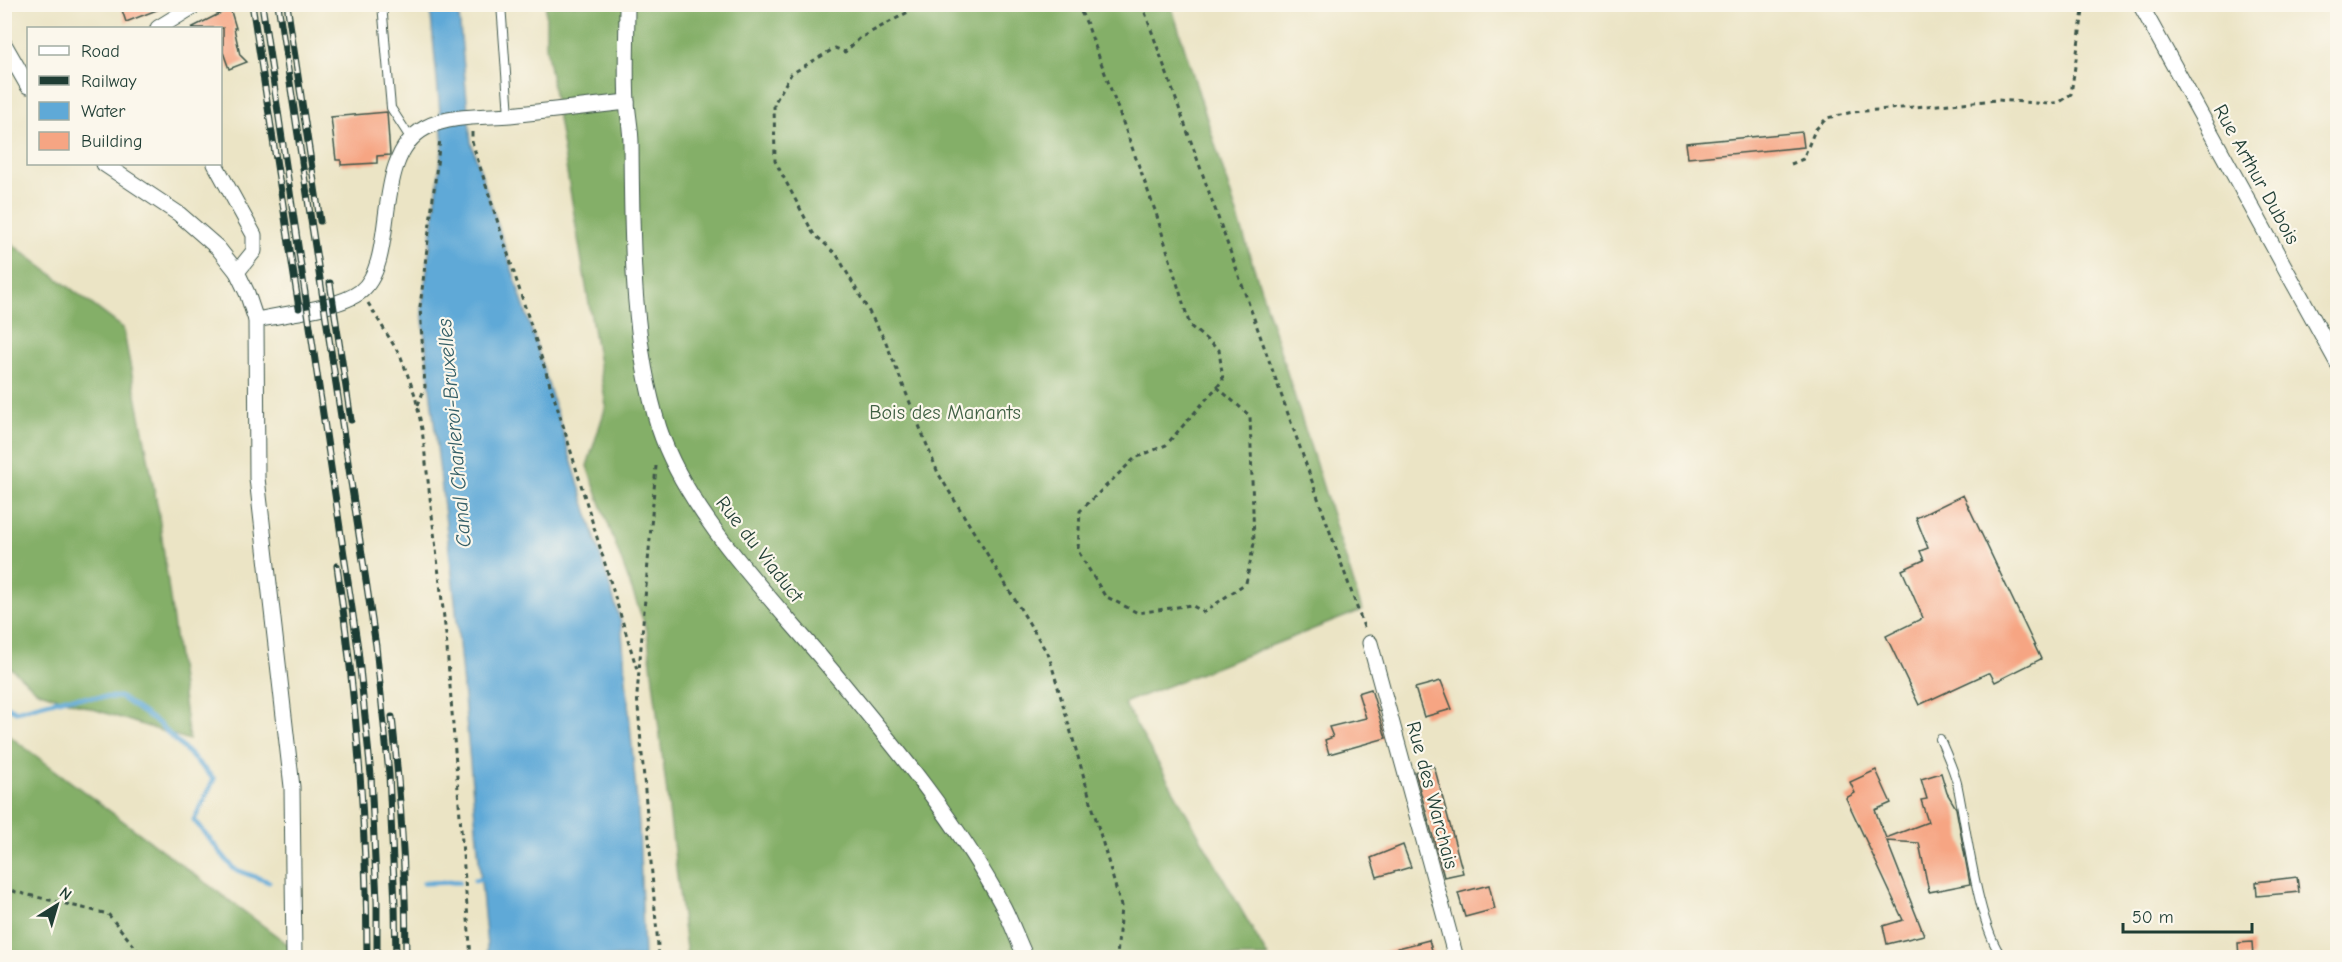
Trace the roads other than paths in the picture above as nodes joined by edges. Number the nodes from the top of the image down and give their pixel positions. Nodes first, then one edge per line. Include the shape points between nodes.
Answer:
1 (196, 4) edge
2 (382, 4) edge
3 (501, 4) edge
4 (627, 4) edge
5 (2140, 4) edge
6 (160, 27) edge
7 (4, 44) edge
8 (27, 84) edge
9 (627, 102) junction
10 (509, 115) junction
11 (411, 139) junction
12 (106, 165) edge
13 (216, 165) edge
14 (237, 272) junction
15 (256, 320) junction
16 (2337, 364) edge
17 (1370, 643) road end
18 (1940, 739) dead end
19 (294, 957) edge
20 (1026, 957) edge
21 (1456, 957) edge
22 (2003, 957) edge

1 - 6 street
2 - 11 lane via 391,108
3 - 10 lane
4 - 9 street, Rue du Viaduct
5 - 16 street, Rue Arthur Dubois
7 - 8 street
9 - 10 street
9 - 20 street, Rue du Viaduct via 640,336 659,429 680,474 744,568 864,708 957,832 1004,909
10 - 11 street via 438,122
11 - 15 street via 395,167 379,257 373,275 361,291 343,301
12 - 14 street via 179,214 218,248
13 - 14 street via 254,235 254,252
14 - 15 street
15 - 19 street via 257,478 292,787
17 - 21 street, Rue des Warchais
18 - 22 lane via 1956,779 1989,930

